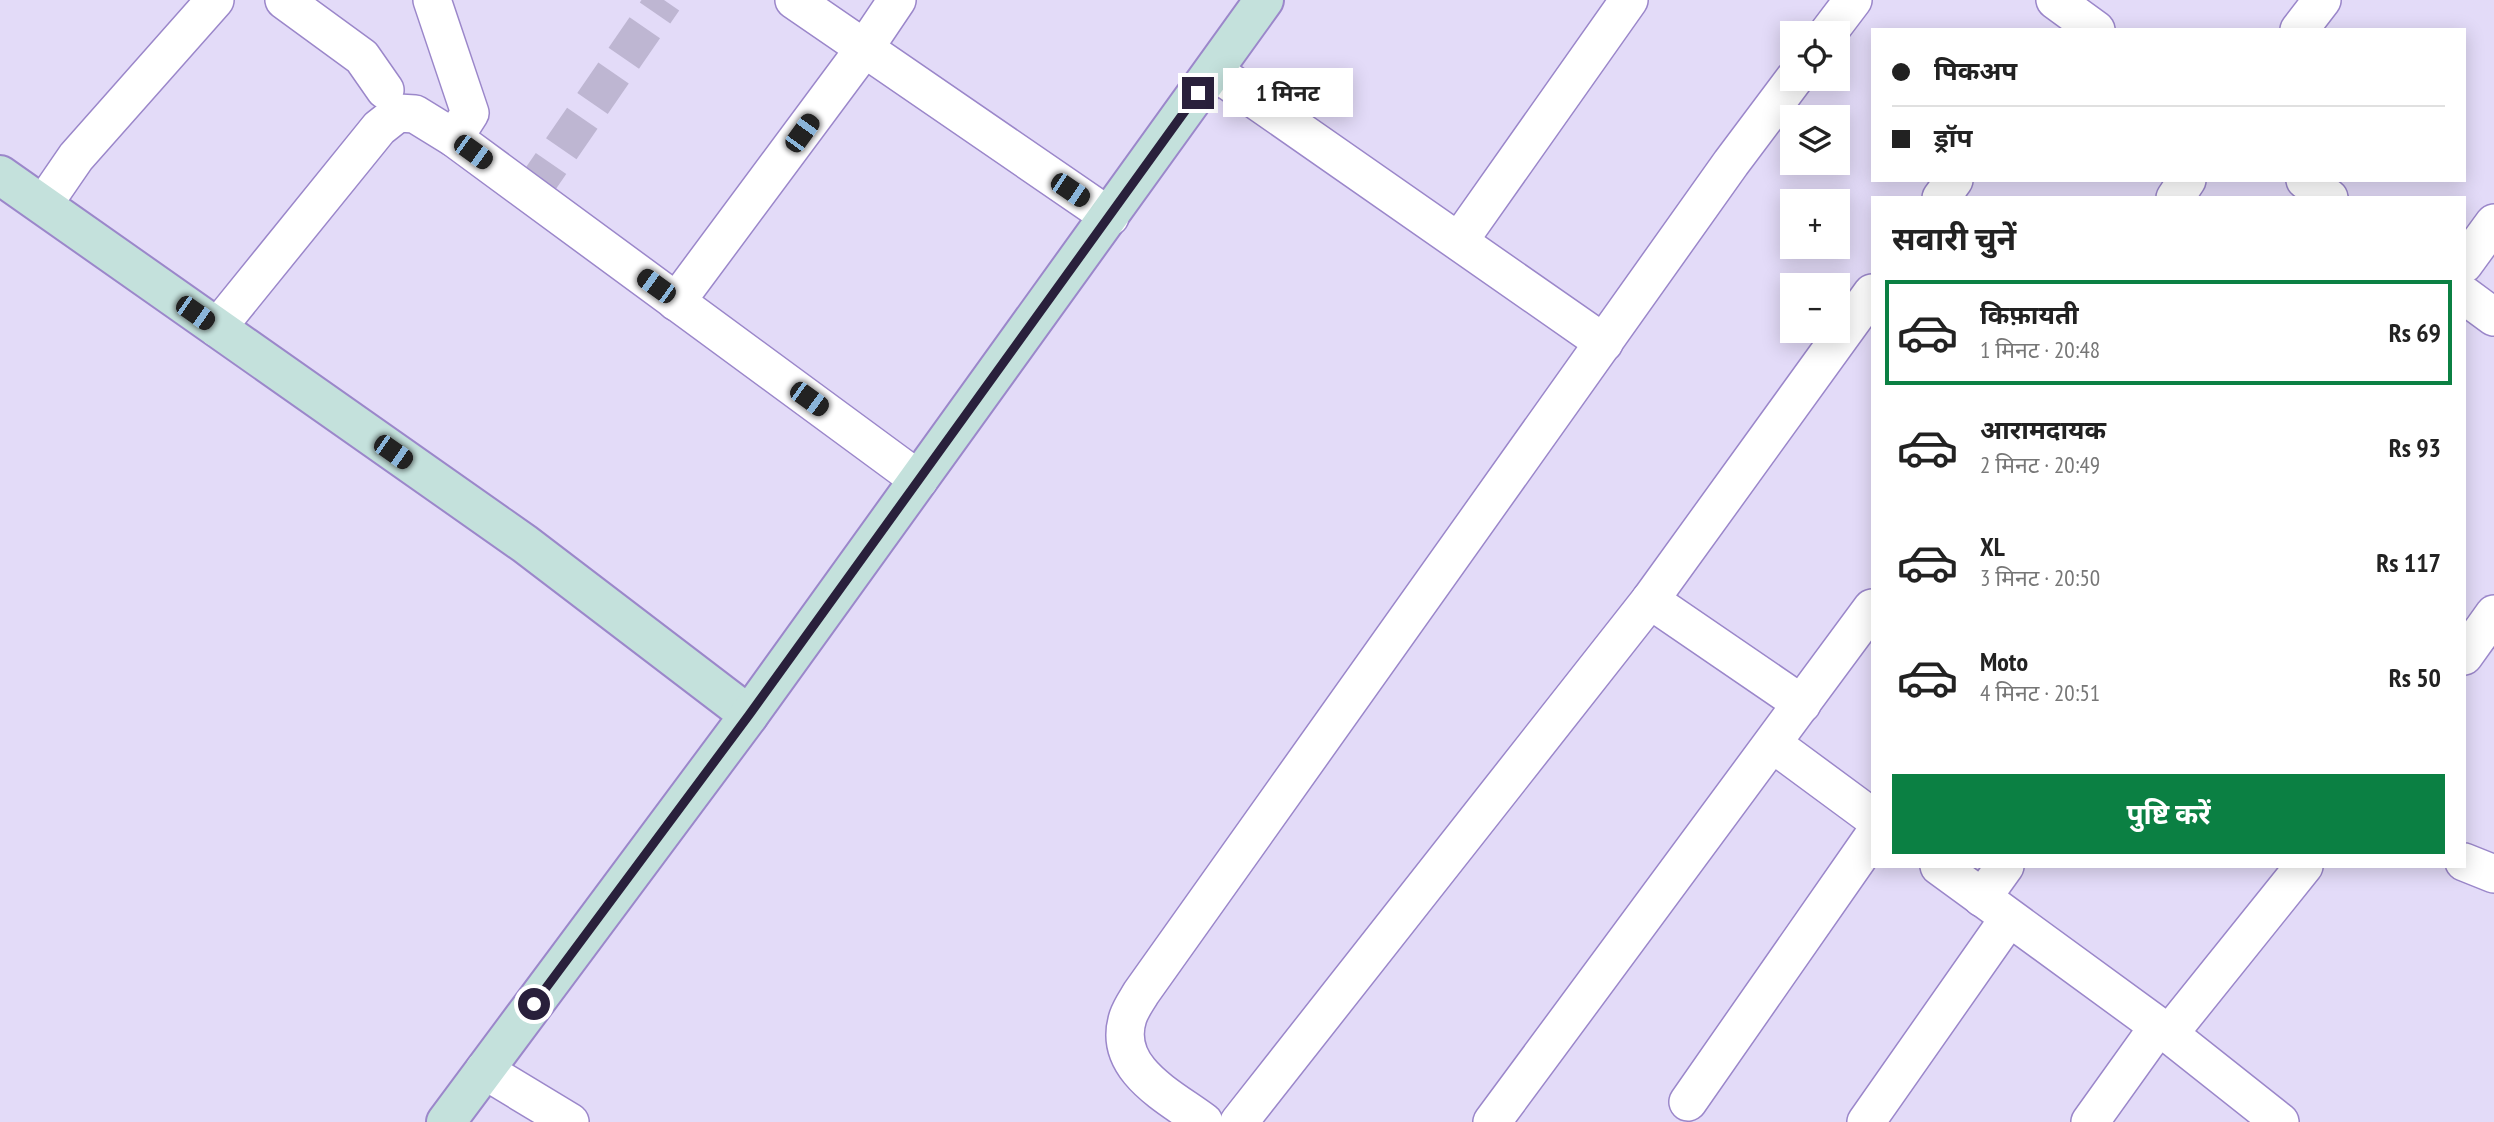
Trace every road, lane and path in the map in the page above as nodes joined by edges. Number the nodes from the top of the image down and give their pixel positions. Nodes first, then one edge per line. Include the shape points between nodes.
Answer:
1 (215, 0) edge
2 (284, 0) edge
3 (432, 0) edge
4 (794, 0) edge
5 (897, 0) edge
6 (1264, 0) edge
7 (1629, 0) edge
8 (1853, 0) edge
9 (2322, 0) edge
10 (1837, 21) edge
11 (2301, 28) edge
12 (864, 49) junction
13 (1214, 71) junction
14 (386, 90) dead end
15 (1785, 91) edge
16 (454, 138) junction
17 (0, 175) edge
18 (2308, 182) edge
19 (2326, 196) edge
20 (43, 205) junction
21 (1110, 216) junction
22 (2494, 223) edge
23 (1459, 241) junction
24 (2466, 261) edge
25 (1871, 294) edge
26 (2466, 296) edge
27 (676, 302) junction
28 (2494, 317) edge
29 (217, 328) junction
30 (1604, 343) junction
31 (919, 480) junction
32 (1650, 600) junction
33 (1871, 609) edge
34 (2494, 614) edge
35 (2466, 653) edge
36 (1802, 704) junction
37 (749, 715) junction
38 (1773, 744) junction
39 (1871, 816) edge
40 (1871, 839) edge
41 (2466, 863) edge
42 (1942, 868) edge
43 (2005, 868) edge
44 (2302, 868) edge
45 (2494, 874) edge
46 (1995, 908) junction
47 (2163, 1031) junction
48 (484, 1070) junction
49 (1688, 1102) dead end
50 (1189, 1117) edge
51 (2265, 1118) edge
52 (446, 1122) edge
53 (570, 1122) edge
54 (1239, 1122) edge
55 (1492, 1122) edge
56 (1866, 1122) edge
57 (2090, 1122) edge

1 - 20 street via 76,157
2 - 14 street via 362,57
3 - 16 street via 471,113
4 - 12 street
5 - 12 street
6 - 13 street
7 - 23 street
8 - 10 street
9 - 11 street
12 - 21 street
12 - 27 street
13 - 21 street
13 - 23 street
15 - 30 street
16 - 27 street
16 - 29 street via 415,114 398,113 379,128
17 - 20 street
18 - 19 street
20 - 29 street
21 - 31 street
22 - 24 street
23 - 30 street
25 - 32 street
26 - 28 street
27 - 31 street
29 - 37 street via 525,544
30 - 50 street via 1141,993 1128,1018 1126,1043 1138,1072
31 - 37 street
32 - 36 street
32 - 54 street
33 - 36 street
34 - 35 street
36 - 38 street
37 - 48 street
38 - 39 street
38 - 55 street
40 - 49 street
41 - 45 street
42 - 46 street
43 - 46 street
44 - 47 street
46 - 47 street
46 - 56 street
47 - 51 street
47 - 57 street
48 - 52 street
48 - 53 street

